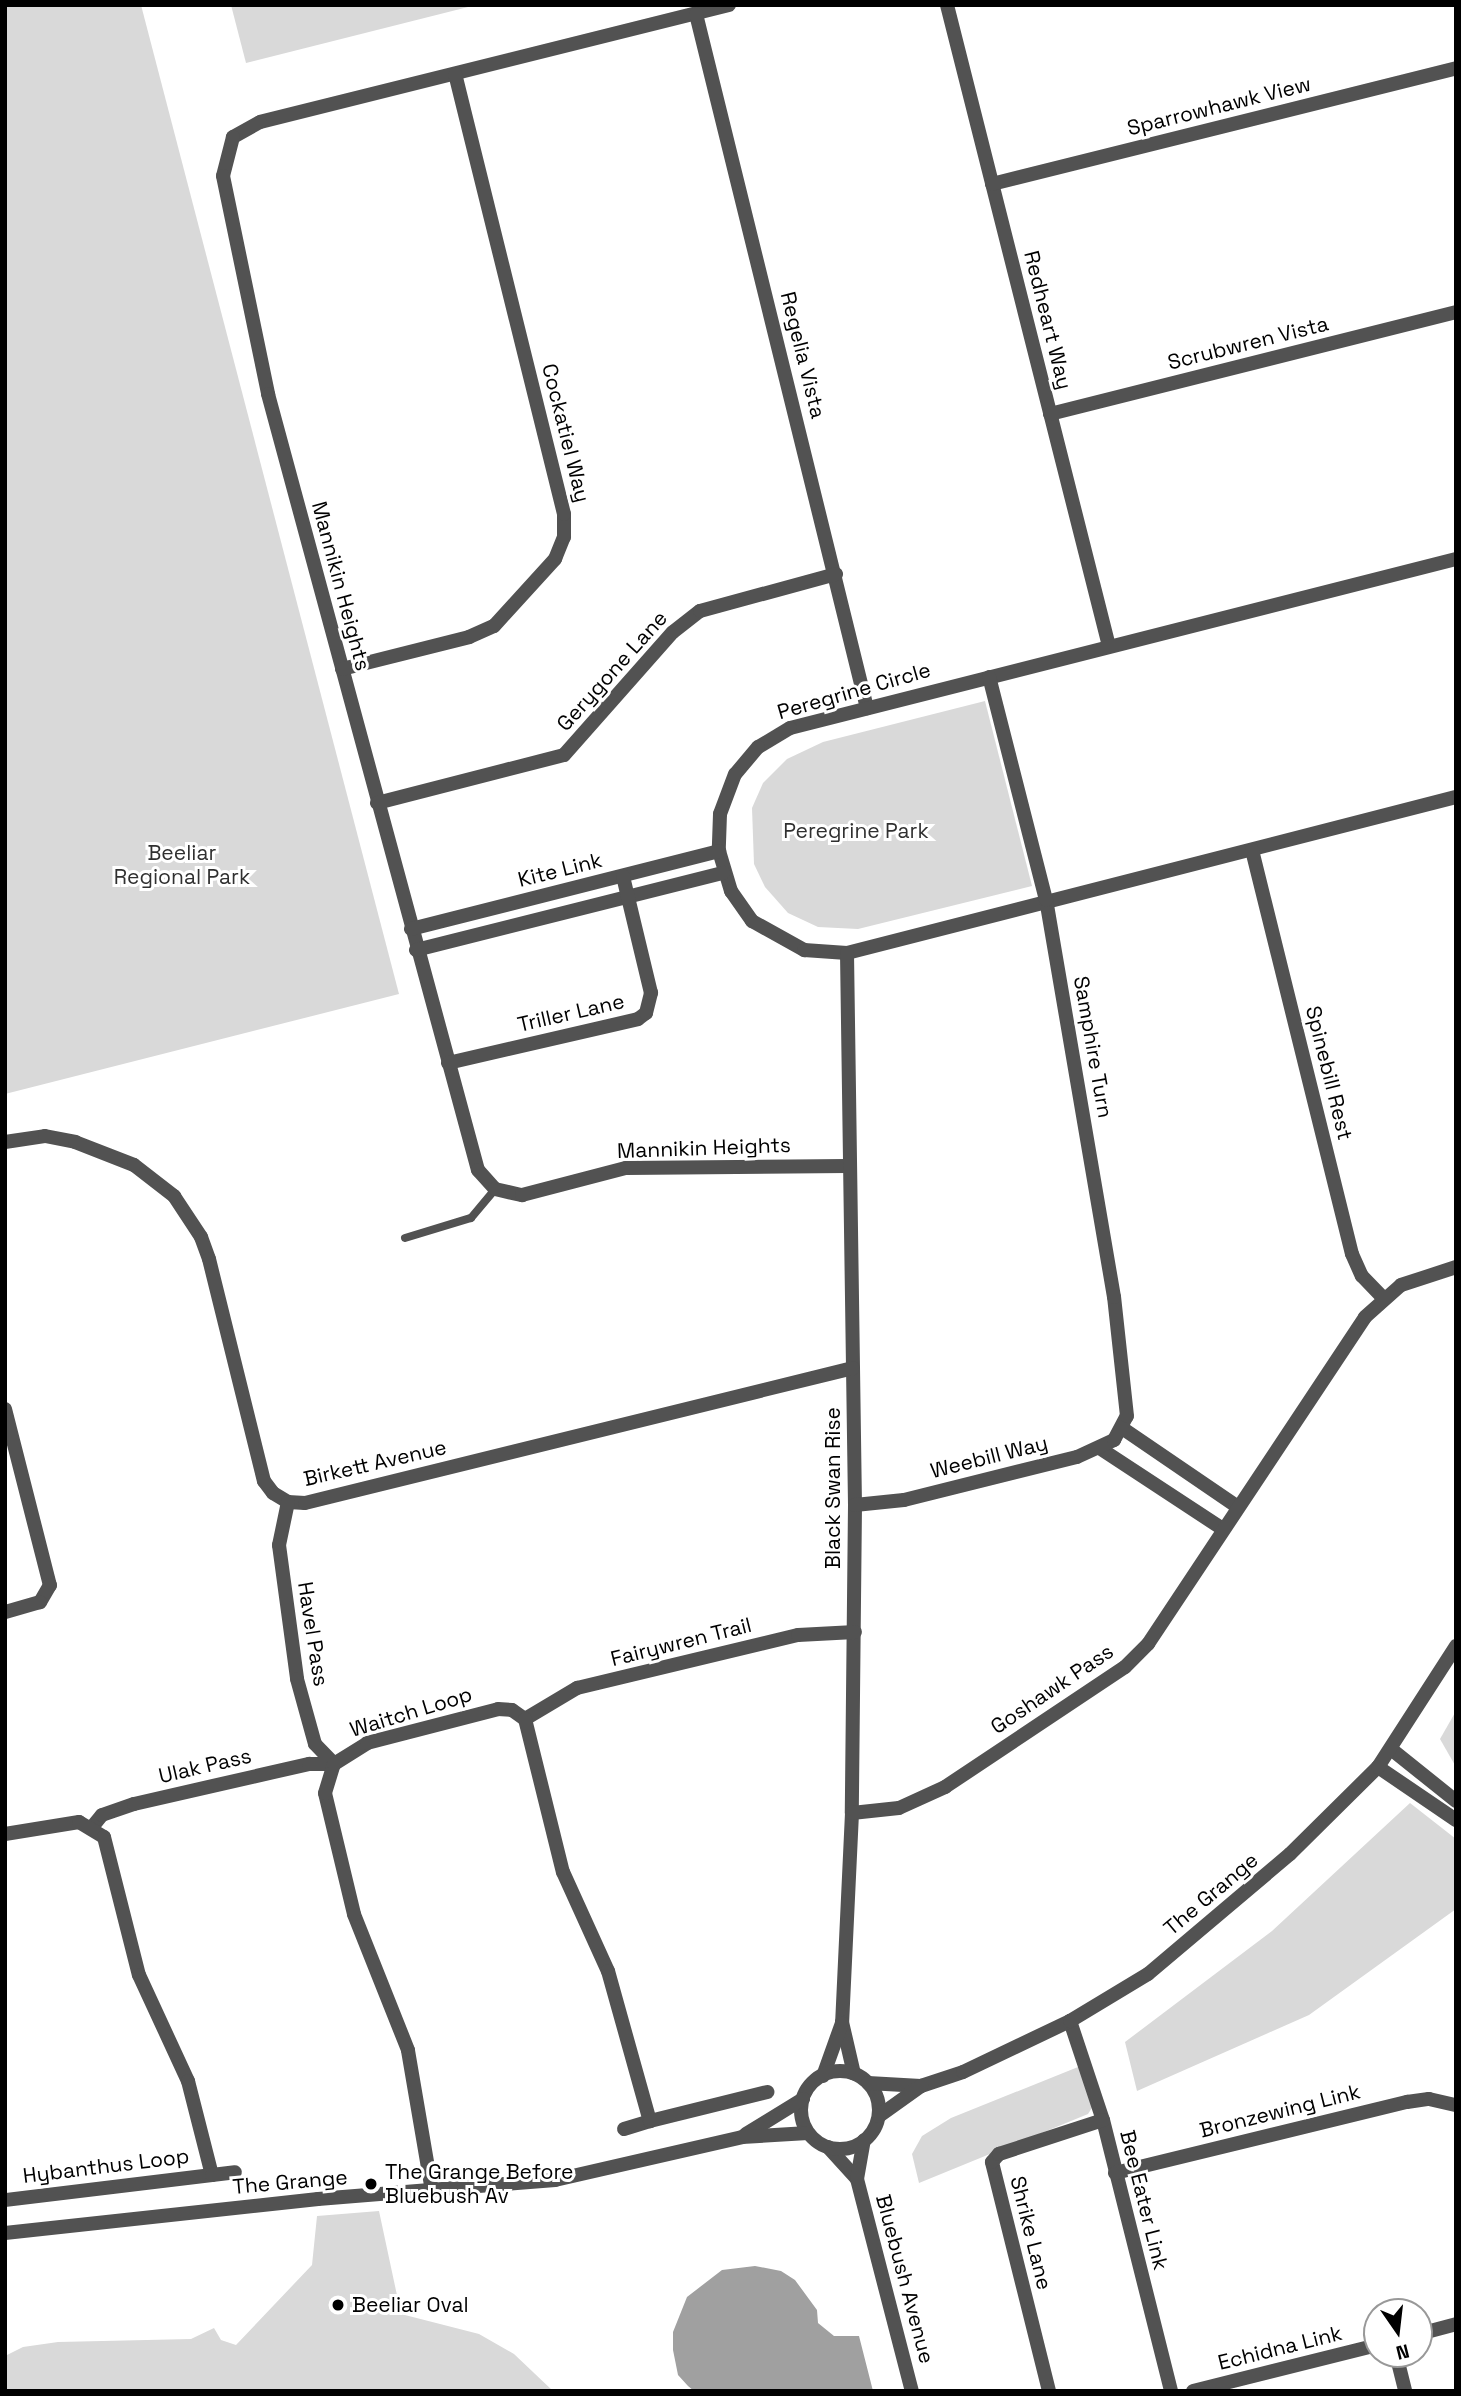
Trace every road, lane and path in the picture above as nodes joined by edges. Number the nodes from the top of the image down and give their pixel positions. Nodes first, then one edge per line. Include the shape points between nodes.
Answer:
1 (729, 5) edge
2 (947, 5) edge
3 (696, 14) junction
4 (1456, 68) edge
5 (456, 74) junction
6 (992, 184) junction
7 (1456, 312) edge
8 (1050, 414) junction
9 (1456, 559) edge
10 (836, 574) junction
11 (1109, 646) junction
12 (342, 669) junction
13 (989, 677) junction
14 (867, 708) junction
15 (1456, 797) edge
16 (377, 803) junction
17 (719, 850) junction
18 (1252, 850) junction
19 (723, 873) junction
20 (623, 876) junction
21 (627, 896) junction
22 (1046, 900) junction
23 (411, 929) junction
24 (416, 950) junction
25 (847, 953) junction
26 (448, 1063) junction
27 (5, 1142) edge
28 (847, 1166) junction
29 (495, 1189) junction
30 (405, 1238) dead end
31 (1456, 1266) edge
32 (1383, 1298) junction
33 (853, 1368) junction
34 (5, 1409) edge
35 (1122, 1428) junction
36 (1101, 1449) junction
37 (288, 1502) junction
38 (855, 1505) junction
39 (1238, 1507) junction
40 (1223, 1529) junction
41 (5, 1612) edge
42 (855, 1632) junction
43 (1456, 1646) edge
44 (525, 1719) junction
45 (1391, 1749) junction
46 (334, 1764) junction
47 (1378, 1767) junction
48 (1456, 1801) edge
49 (852, 1813) junction
50 (1456, 1820) edge
51 (93, 1826) junction
52 (5, 1834) edge
53 (1070, 2021) junction
54 (842, 2022) junction
55 (854, 2074) junction
56 (822, 2076) junction
57 (868, 2083) junction
58 (921, 2085) junction
59 (767, 2092) dead end
60 (803, 2099) junction
61 (1456, 2105) edge
62 (879, 2116) junction
63 (1103, 2120) junction
64 (650, 2121) junction
65 (624, 2129) dead end
66 (808, 2133) junction
67 (742, 2137) junction
68 (864, 2141) junction
69 (828, 2147) junction
70 (235, 2172) dead end
71 (1115, 2173) junction
72 (212, 2175) junction
73 (857, 2179) junction
74 (432, 2191) junction
75 (5, 2200) edge
76 (5, 2233) edge
77 (1456, 2324) edge
78 (1433, 2330) edge
79 (1363, 2349) edge
80 (1399, 2368) edge
81 (912, 2391) edge
82 (1049, 2391) edge
83 (1171, 2391) edge
84 (1193, 2391) edge
85 (1405, 2391) edge

1 - 3 street, Mannikin Heights
2 - 6 street, Redheart Way
3 - 5 street, Mannikin Heights
3 - 10 street, Regelia Vista
4 - 6 street, Sparrowhawk View
5 - 12 street, Cockatiel Way via 564,514 564,537 540,578 494,626 469,637
5 - 12 street, Mannikin Heights via 260,122 233,137 224,159 237,261
6 - 8 street, Redheart Way
7 - 8 street, Scrubwren Vista
8 - 11 street, Redheart Way
9 - 11 street, Peregrine Circle
10 - 14 street, Regelia Vista
10 - 16 street, Gerygone Lane via 699,611 673,632 564,755
11 - 13 street, Peregrine Circle
12 - 16 street, Mannikin Heights
13 - 14 street, Peregrine Circle
13 - 22 street, Samphire Turn
14 - 17 street, Peregrine Circle via 790,728 758,747 735,774 726,795
15 - 18 street, Peregrine Circle
16 - 23 street, Mannikin Heights
17 - 19 street, Peregrine Circle
17 - 20 street, Kite Link
18 - 22 street, Peregrine Circle
18 - 32 street, Spinebill Rest via 1352,1254 1362,1276
19 - 21 street, Kite Link
19 - 25 street, Peregrine Circle via 741,908 769,933 804,950
20 - 21 street, Triller Lane
20 - 23 street, Kite Link
21 - 24 street, Kite Link
21 - 26 street, Triller Lane via 651,993 646,1013 638,1019
22 - 25 street, Peregrine Circle
22 - 35 street, Samphire Turn via 1126,1383 1127,1416
23 - 24 street, Mannikin Heights
24 - 26 street, Mannikin Heights
25 - 28 street, Black Swan Rise
26 - 29 street, Mannikin Heights via 471,1156
27 - 37 street, Birkett Avenue via 45,1136 75,1142 134,1165 174,1196 201,1237 209,1259 264,1481
28 - 29 street, Mannikin Heights via 626,1168 522,1195
28 - 33 street, Black Swan Rise
29 - 30 lane via 471,1218
31 - 32 street, Goshawk Pass via 1420,1275
32 - 39 street, Goshawk Pass
33 - 37 street, Birkett Avenue via 305,1503
33 - 38 street, Black Swan Rise
34 - 41 street via 50,1585 46,1597
35 - 36 street
35 - 39 street
36 - 38 street, Weebill Way via 904,1500
36 - 40 street
37 - 46 street, Havel Pass via 279,1545 297,1679 315,1744
38 - 42 street, Black Swan Rise
39 - 40 street, Goshawk Pass
40 - 49 street, Goshawk Pass via 1148,1644 1125,1667 945,1787 899,1808
42 - 44 street, Fairywren Trail via 798,1635 577,1688
42 - 49 street, Black Swan Rise
43 - 45 street, The Grange
44 - 46 street, Waitch Loop via 505,1708 483,1711 367,1743
44 - 64 street via 563,1872 608,1971
45 - 47 street, The Grange
45 - 48 street
46 - 51 street, Ulak Pass via 309,1764 134,1804 102,1815
46 - 74 street, Waitch Loop via 325,1793 354,1914 408,2050
47 - 50 street
47 - 53 street, The Grange via 1229,1909 1148,1974
49 - 54 street, Black Swan Rise
51 - 52 street via 61,1822
51 - 72 street, Hybanthus Loop via 110,1850 139,1975 185,2072
53 - 58 street, The Grange via 1001,2056
53 - 63 street, Bee Eater Link
54 - 55 street, Black Swan Rise
54 - 56 street, Black Swan Rise
55 - 56 street
55 - 57 street
56 - 60 street
57 - 58 street, The Grange
57 - 62 street
58 - 62 street, The Grange
59 - 64 street
60 - 66 street via 802,2117
60 - 67 street, The Grange
61 - 71 street, Bronzewing Link via 1429,2099 1407,2102
62 - 68 street
63 - 71 street, Bee Eater Link
63 - 82 street, Shrike Lane via 999,2154 992,2162
64 - 65 street
66 - 67 street, The Grange
66 - 69 street
67 - 74 street, The Grange via 555,2180
68 - 69 street via 847,2149
68 - 73 street, Bluebush Avenue
69 - 73 street, Bluebush Avenue
70 - 72 street, Hybanthus Loop
71 - 83 street, Bee Eater Link
72 - 75 street, Hybanthus Loop
73 - 81 street, Bluebush Avenue
74 - 76 street, The Grange
77 - 78 street
79 - 84 street, Echidna Link
80 - 85 street

